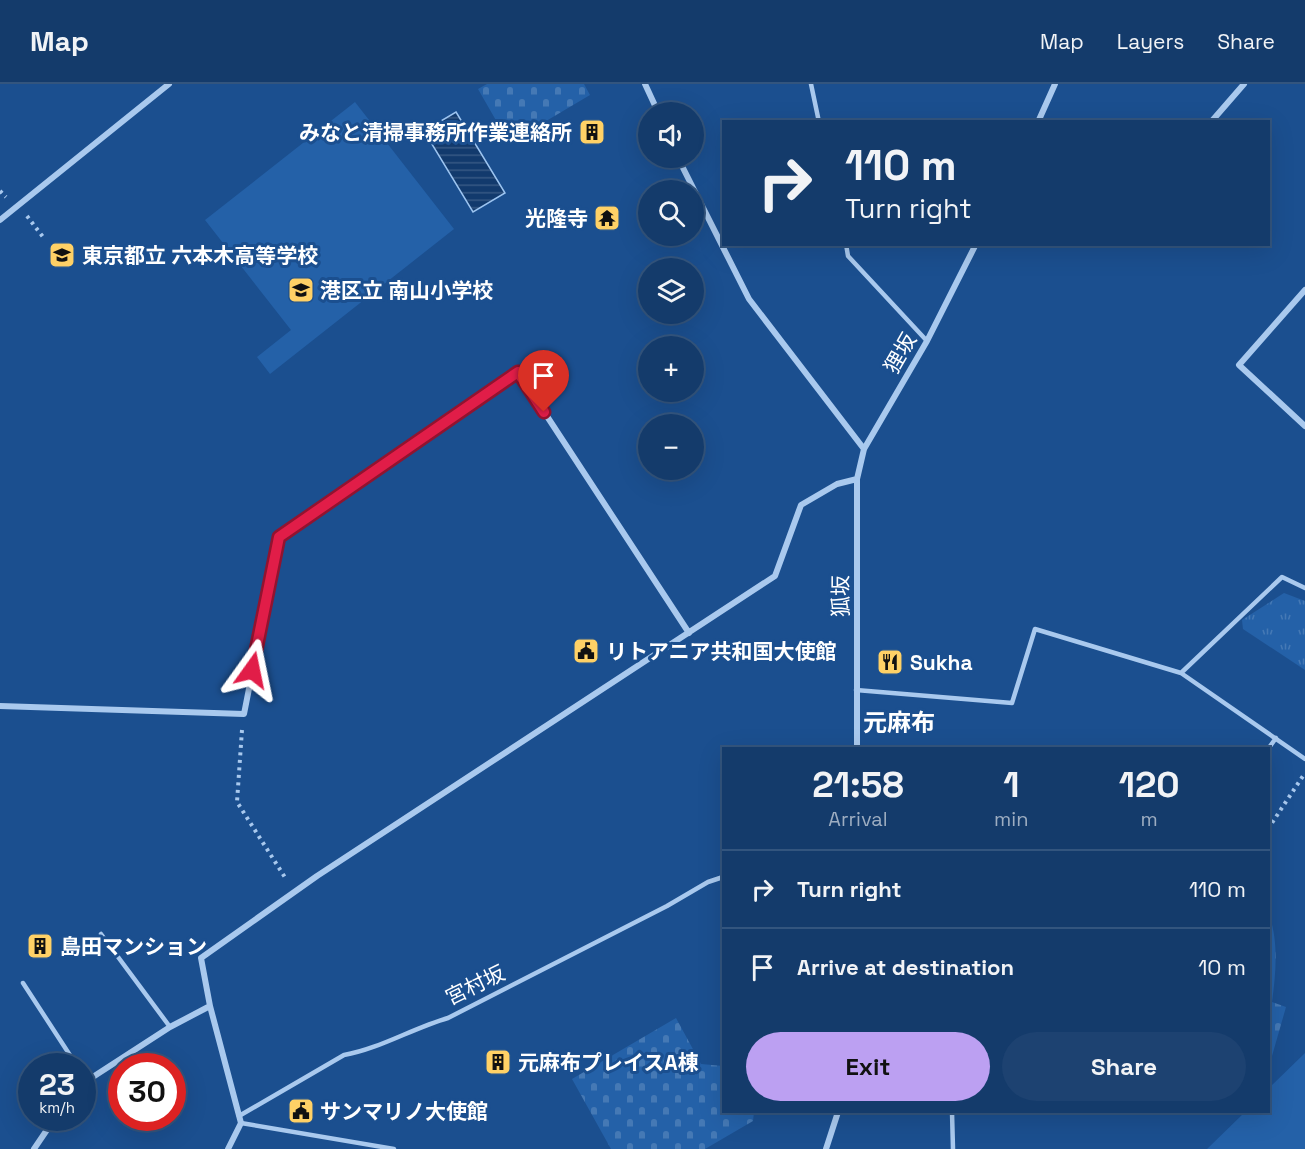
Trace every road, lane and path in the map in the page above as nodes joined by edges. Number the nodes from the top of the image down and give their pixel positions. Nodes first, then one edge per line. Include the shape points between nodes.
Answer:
1 (169, 84) edge
2 (645, 84) edge
3 (811, 84) edge
4 (1055, 84) edge
5 (1244, 84) edge
6 (653, 102) edge
7 (819, 120) edge
8 (1039, 120) edge
9 (1213, 120) edge
10 (683, 168) edge
11 (26, 215) dead end
12 (0, 220) edge
13 (43, 237) dead end
14 (722, 245) edge
15 (722, 246) edge
16 (846, 246) edge
17 (975, 246) edge
18 (1305, 290) edge
19 (927, 341) junction
20 (1305, 426) edge
21 (864, 449) junction
22 (857, 479) junction
23 (1305, 588) edge
24 (689, 633) junction
25 (1181, 673) junction
26 (856, 690) junction
27 (0, 706) edge
28 (244, 714) junction
29 (1276, 738) junction
30 (858, 747) edge
31 (1269, 747) edge
32 (1305, 759) edge
33 (1305, 773) edge
34 (1270, 826) edge
35 (722, 877) edge
36 (294, 892) junction
37 (102, 934) dead end
38 (23, 983) dead end
39 (210, 1006) junction
40 (170, 1027) junction
41 (69, 1053) edge
42 (96, 1076) edge
43 (838, 1113) edge
44 (952, 1113) edge
45 (240, 1120) junction
46 (46, 1131) edge
47 (34, 1149) edge
48 (228, 1149) edge
49 (393, 1149) edge
50 (826, 1149) edge
51 (953, 1149) edge

1 - 12 street
2 - 6 street
3 - 7 lane
4 - 8 street
5 - 9 street
10 - 14 street
11 - 13 path
15 - 21 street via 749,299
16 - 19 lane via 849,256
17 - 19 street, 狸坂
18 - 20 street via 1239,365
19 - 21 street, 狸坂
21 - 22 street, 狸坂
22 - 24 street via 837,484 801,505 775,576
22 - 26 street, 狐坂
23 - 25 lane via 1282,577
24 - 28 street via 518,372 279,537
24 - 36 street
25 - 26 lane via 1035,629 1012,703
25 - 29 lane
26 - 30 street, 狐坂
27 - 28 street
28 - 36 path via 237,802
29 - 31 lane
29 - 32 lane
33 - 34 path
35 - 45 lane, 宮村坂 via 448,1017 344,1056
36 - 39 street via 201,958
37 - 40 lane
38 - 41 lane
39 - 40 street
39 - 45 street
40 - 42 street
43 - 50 street
44 - 51 lane
45 - 48 street
45 - 49 lane
46 - 47 street

